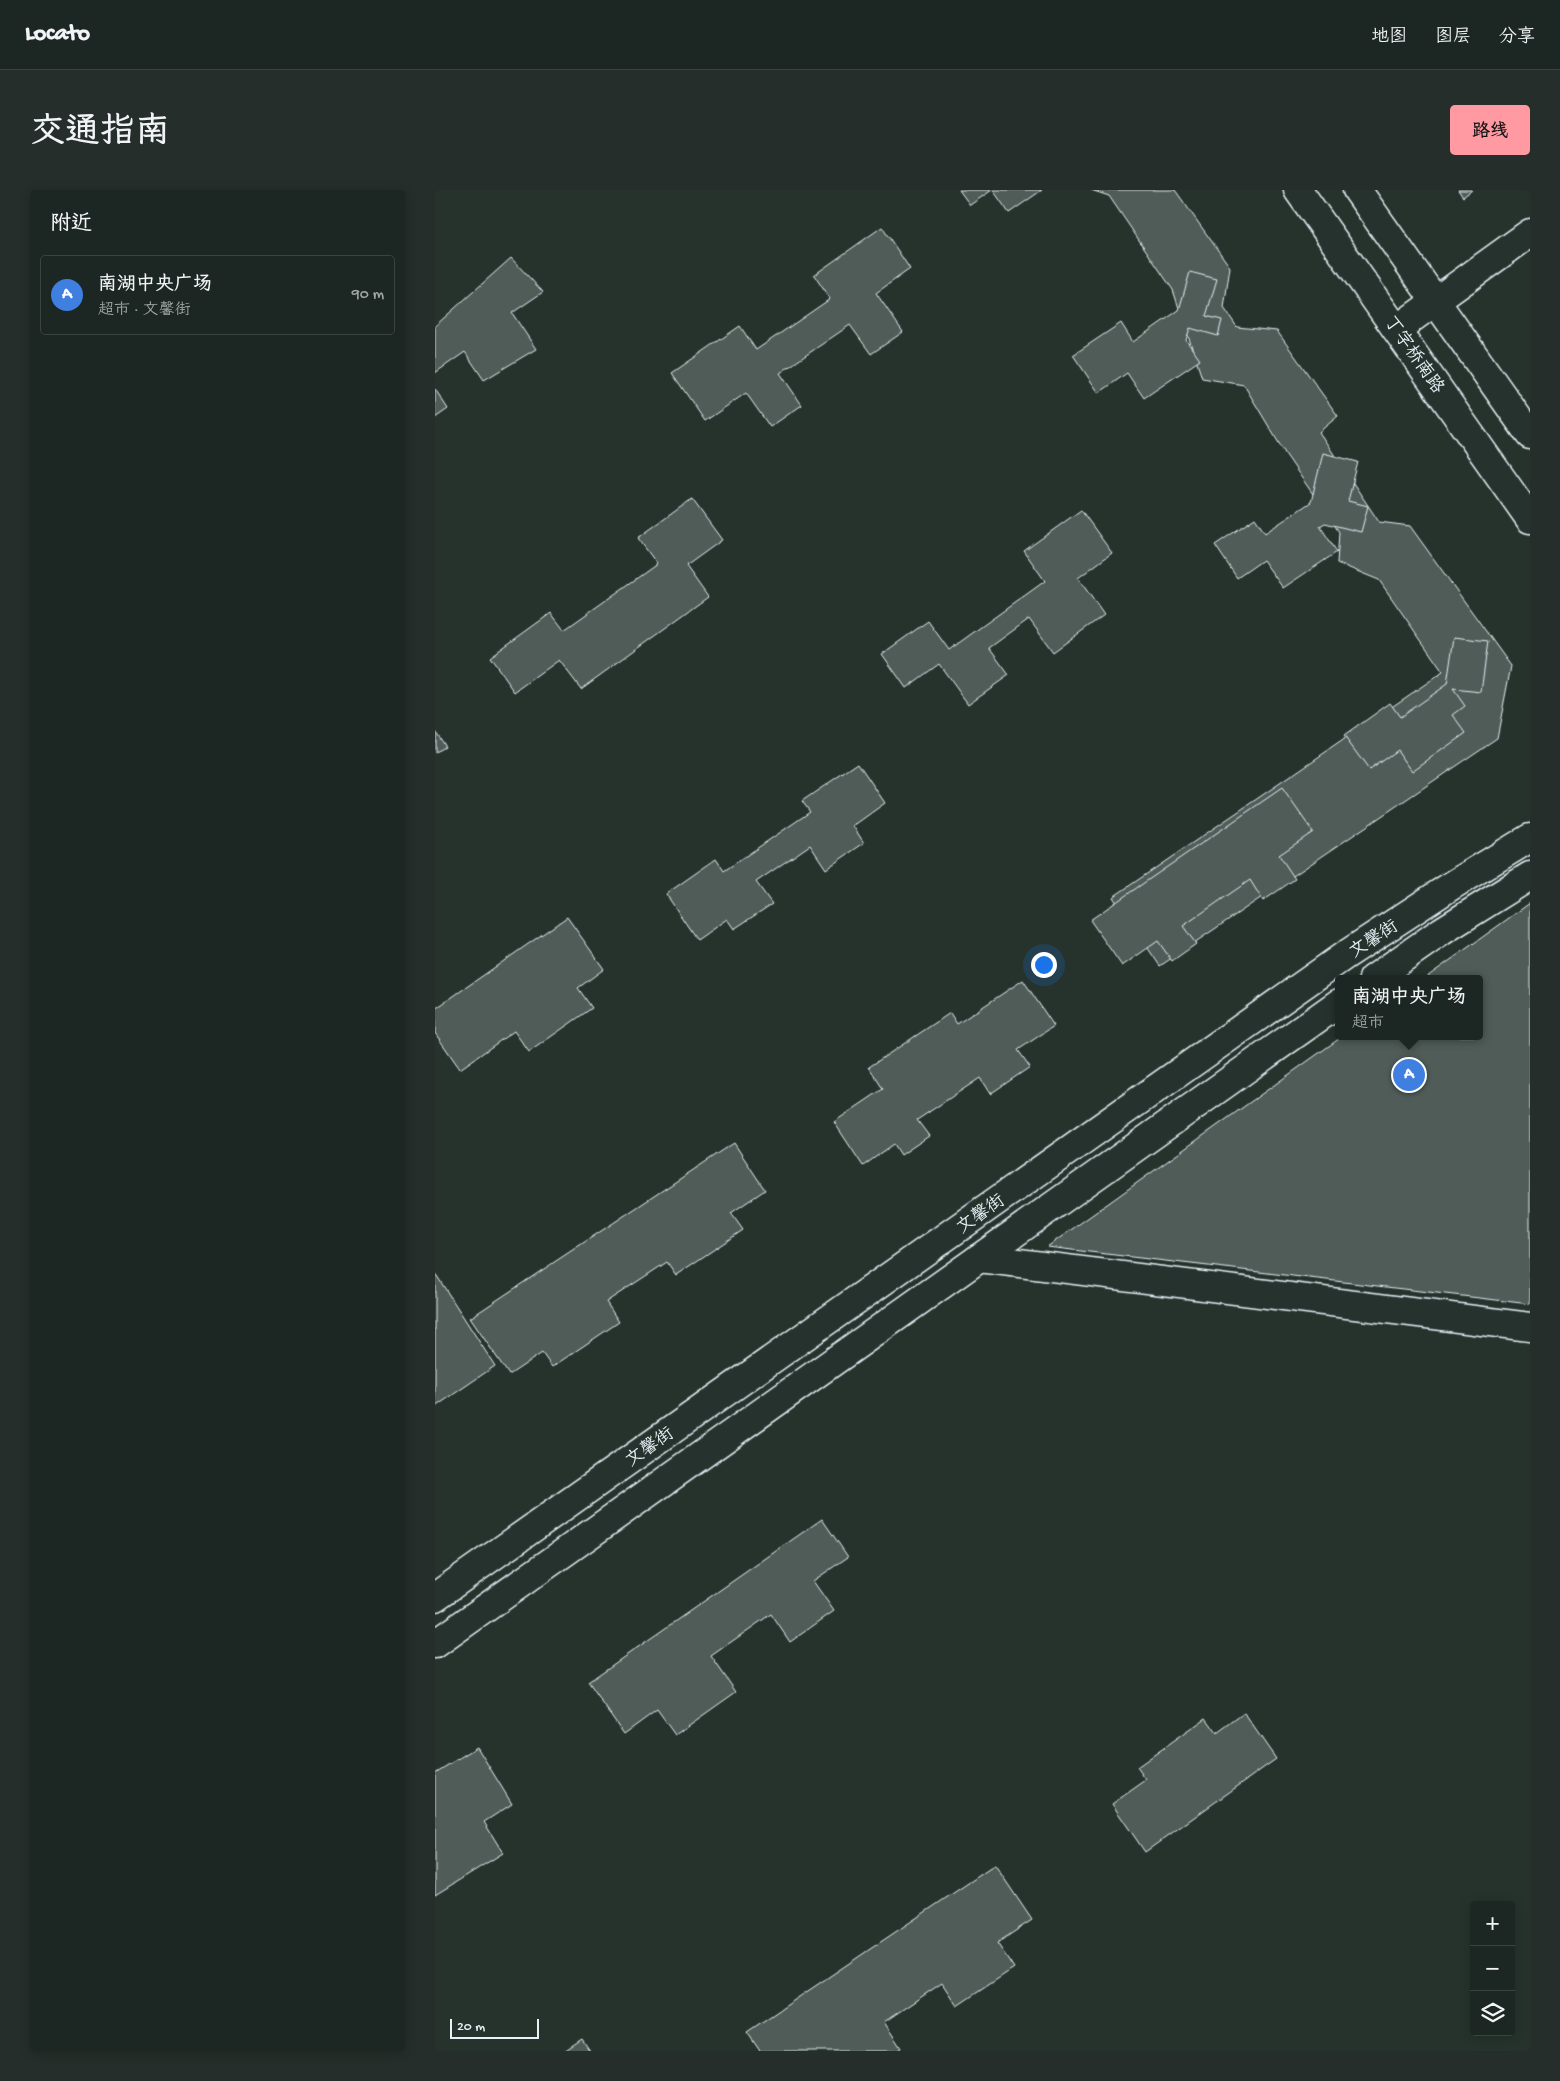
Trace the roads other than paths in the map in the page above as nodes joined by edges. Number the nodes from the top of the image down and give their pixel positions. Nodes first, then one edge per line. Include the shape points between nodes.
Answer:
1 (1298, 190) edge
2 (1357, 190) edge
3 (1530, 233) edge
4 (1436, 302) junction
5 (1397, 329) junction
6 (1530, 435) edge
7 (1530, 519) edge
8 (1530, 838) edge
9 (1530, 876) edge
10 (1379, 975) edge
11 (1335, 1005) edge
12 (979, 1258) junction
13 (1530, 1328) edge
14 (435, 1597) edge
15 (435, 1644) edge

1 - 5 main road, 丁字桥南路
2 - 4 main road
3 - 4 main road
4 - 5 main road
4 - 6 main road
5 - 7 main road, 丁字桥南路
8 - 14 main road, 文馨街 via 1336,962
9 - 10 main road, 文馨街
11 - 12 main road, 文馨街
12 - 13 main road
12 - 15 main road, 文馨街

